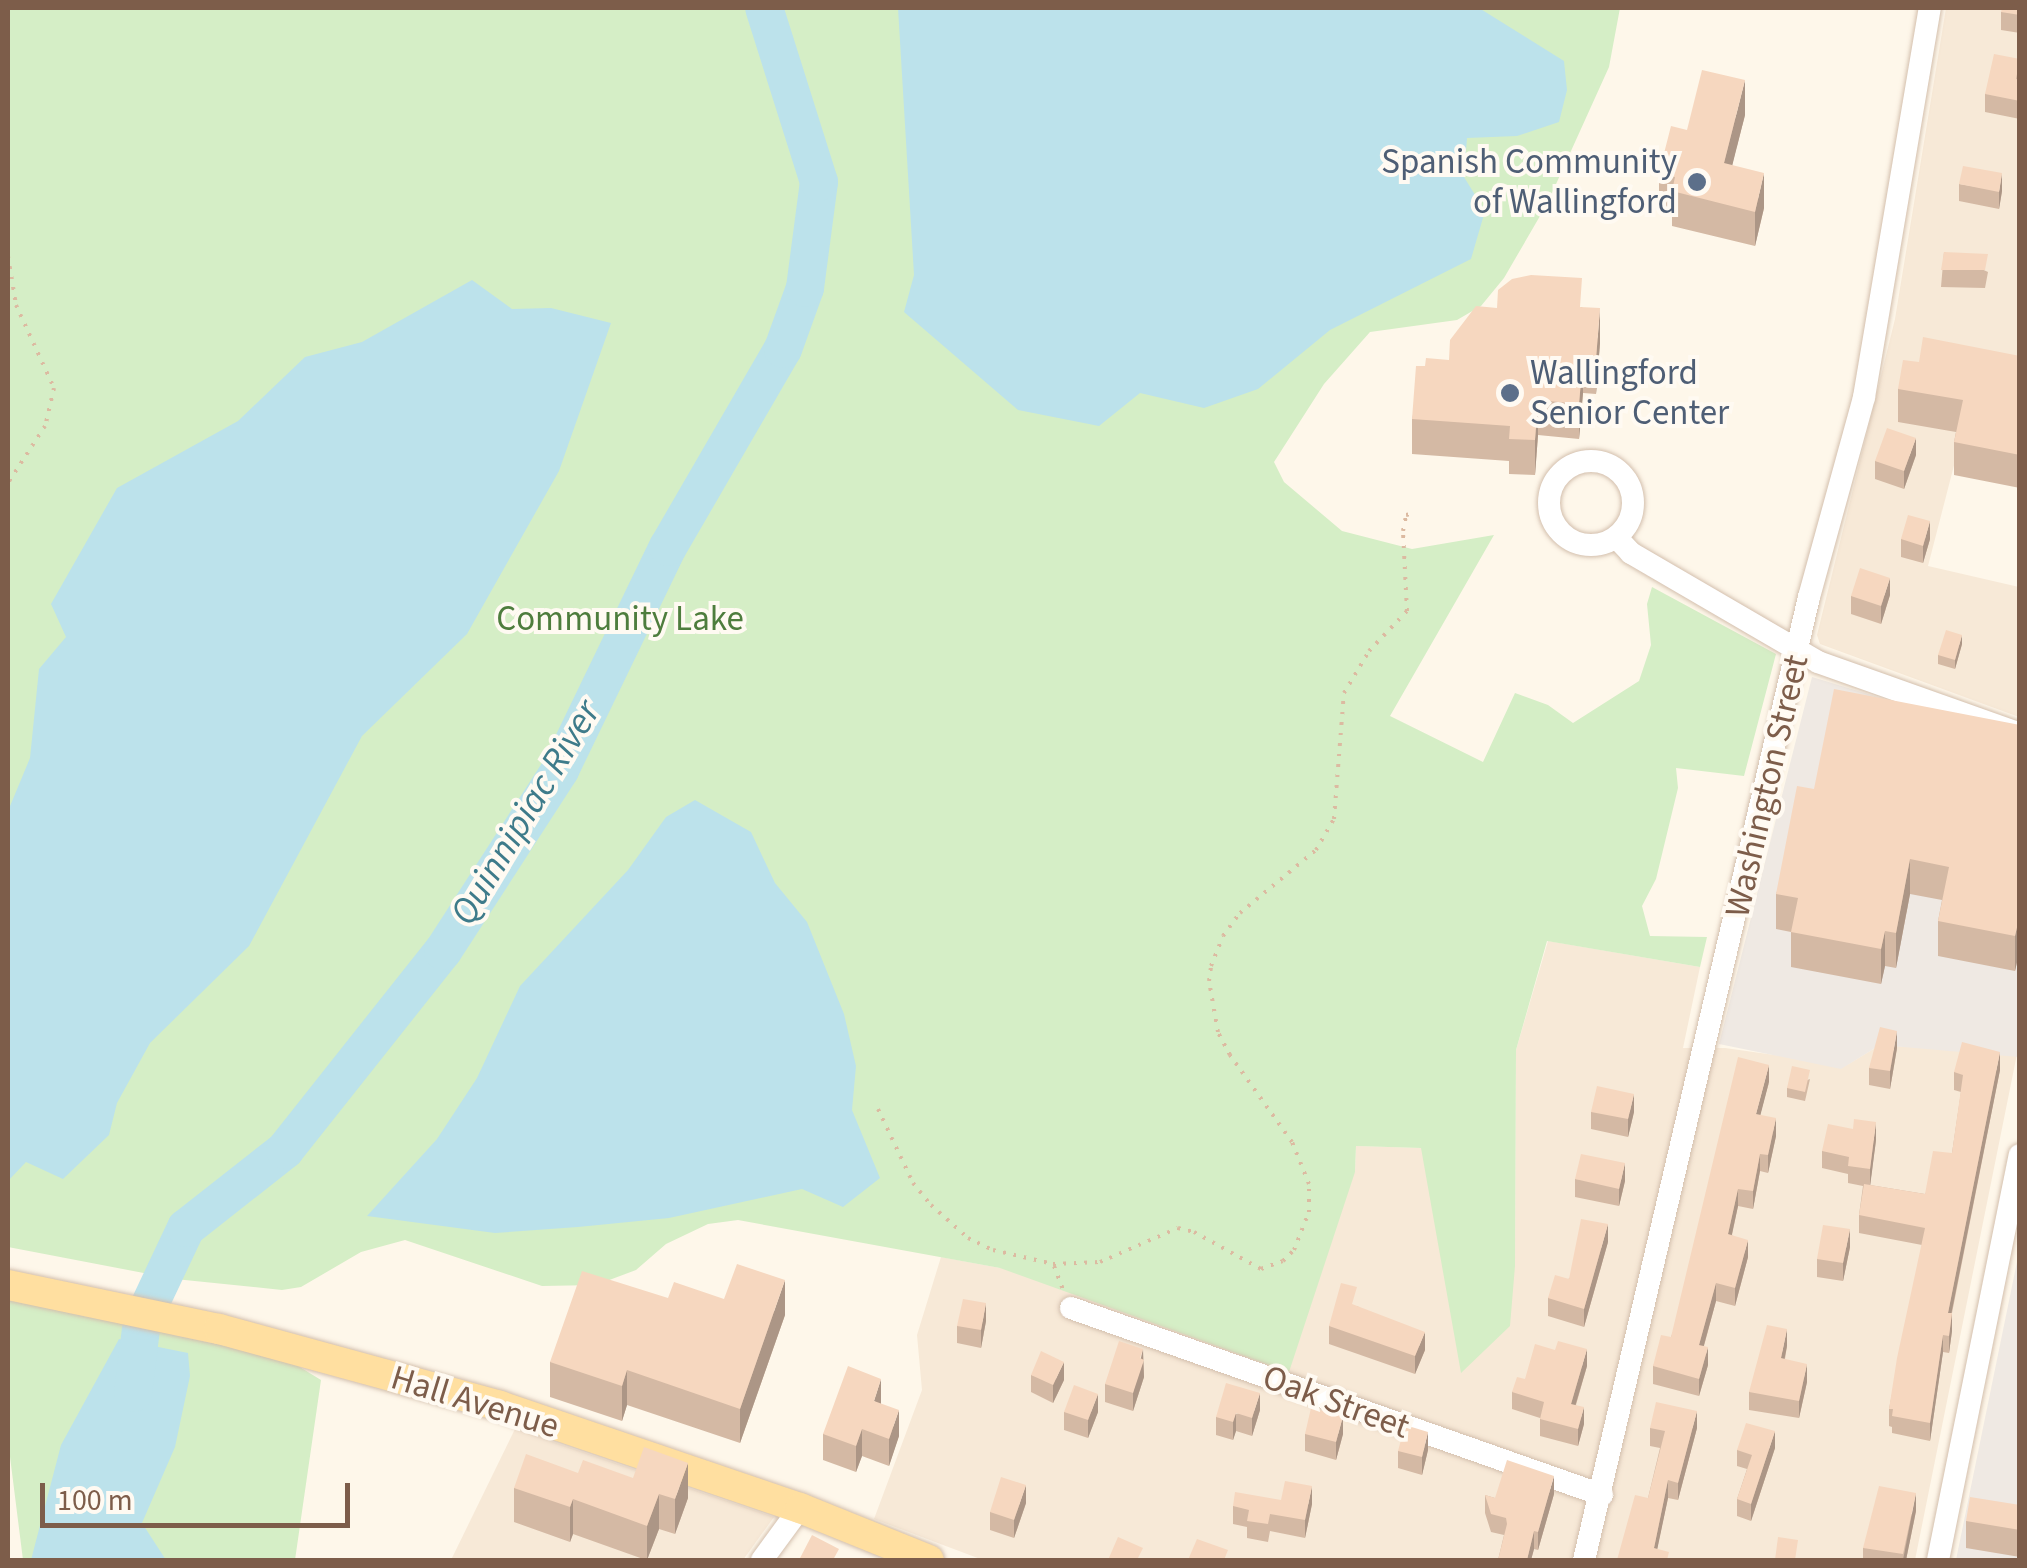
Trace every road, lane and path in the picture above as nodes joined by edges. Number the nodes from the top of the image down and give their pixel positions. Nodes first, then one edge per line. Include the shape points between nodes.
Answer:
1 (1930, 8) edge
2 (8, 256) edge
3 (8, 483) edge
4 (1412, 514) dead end
5 (1616, 536) dead end
6 (1798, 650) junction
7 (2020, 734) edge
8 (878, 1109) dead end
9 (2020, 1155) edge
10 (1053, 1264) junction
11 (8, 1285) edge
12 (1071, 1308) joint
13 (1602, 1495) junction
14 (800, 1508) junction
15 (762, 1560) edge
16 (929, 1560) edge
17 (1584, 1560) edge
18 (1938, 1560) edge

1 - 6 street, Washington Street via 1864,397
2 - 3 path via 16,306 54,388 45,426
4 - 10 path via 1406,515 1404,531 1407,611 1368,652 1344,693 1334,819 1316,850 1240,912 1209,982 1218,1032 1292,1142 1309,1184 1309,1212 1294,1250 1262,1269 1178,1228 1120,1256
5 - 6 street via 1632,553
6 - 7 street
6 - 13 street, Washington Street
8 - 10 path via 912,1183 950,1224 994,1250
9 - 18 street
10 - 12 path
11 - 14 main road, Hall Avenue via 219,1329 500,1406
12 - 13 street, Oak Street
13 - 17 street, Washington Street
14 - 15 street
14 - 16 main road, Hall Avenue

